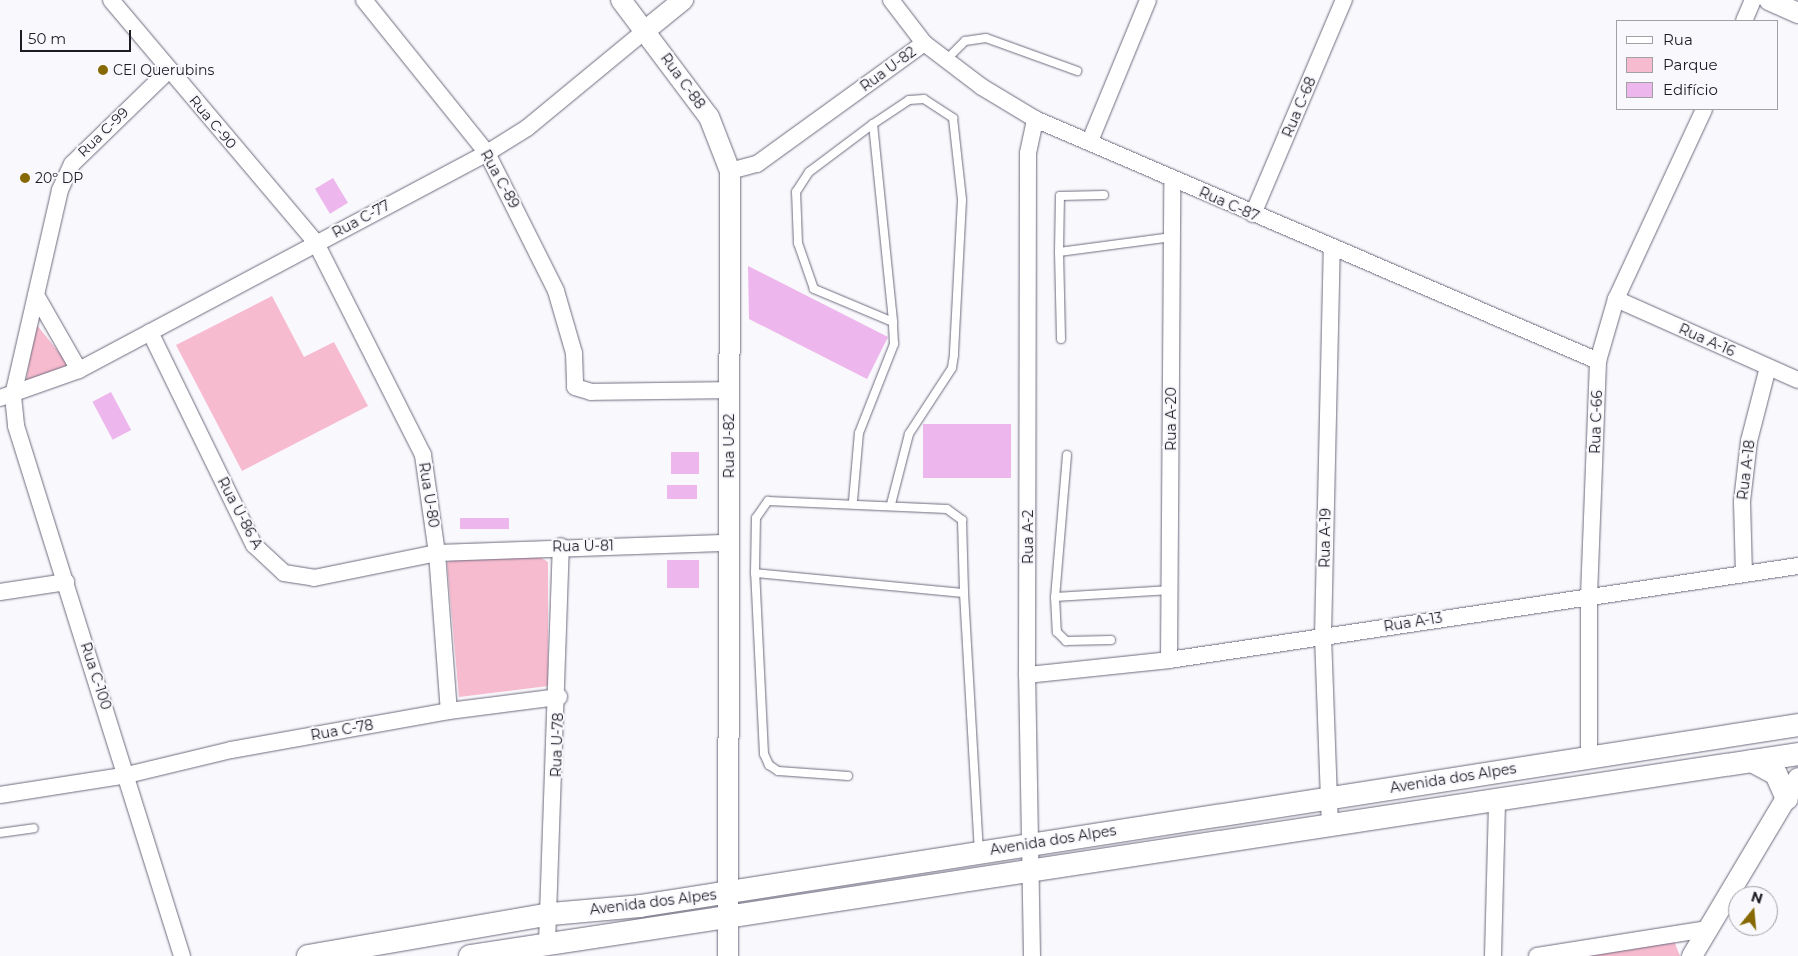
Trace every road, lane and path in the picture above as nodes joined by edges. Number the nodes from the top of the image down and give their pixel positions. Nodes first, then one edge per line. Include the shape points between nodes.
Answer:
1 (111, 0) edge
2 (364, 0) edge
3 (621, 0) edge
4 (683, 0) edge
5 (891, 0) edge
6 (1148, 0) edge
7 (1344, 0) edge
8 (1753, 0) edge
9 (1769, 0) edge
10 (1798, 13) edge
11 (1744, 20) edge
12 (646, 30) junction
13 (924, 43) junction
14 (946, 60) junction
15 (170, 70) junction
16 (1077, 71) dead end
17 (1704, 110) edge
18 (1035, 119) junction
19 (873, 124) junction
20 (1090, 141) junction
21 (487, 153) junction
22 (730, 171) junction
23 (1172, 179) junction
24 (1104, 195) dead end
25 (1253, 214) junction
26 (1172, 237) junction
27 (316, 243) junction
28 (1332, 248) junction
29 (1059, 252) junction
30 (36, 295) junction
31 (1616, 299) junction
32 (893, 322) junction
33 (150, 332) junction
34 (1061, 339) dead end
35 (1598, 360) junction
36 (1768, 367) junction
37 (79, 370) junction
38 (1798, 380) edge
39 (730, 390) junction
40 (7, 397) edge
41 (1067, 455) dead end
42 (853, 501) junction
43 (891, 504) junction
44 (729, 543) junction
45 (560, 546) junction
46 (438, 552) junction
47 (1798, 566) edge
48 (755, 573) junction
49 (1744, 574) junction
50 (66, 582) junction
51 (1170, 590) junction
52 (0, 592) edge
53 (964, 592) junction
54 (1589, 596) junction
55 (1055, 597) junction
56 (1323, 636) junction
57 (1111, 640) dead end
58 (1169, 660) junction
59 (1027, 675) junction
60 (559, 697) junction
61 (449, 711) junction
62 (1798, 725) edge
63 (1798, 754) edge
64 (1589, 756) junction
65 (1752, 761) junction
66 (127, 775) junction
67 (848, 776) dead end
68 (1798, 778) edge
69 (0, 795) edge
70 (1329, 797) junction
71 (1786, 799) junction
72 (1497, 800) junction
73 (1330, 827) junction
74 (34, 828) dead end
75 (0, 833) edge
76 (1029, 842) junction
77 (979, 851) junction
78 (1031, 872) junction
79 (728, 892) junction
80 (551, 914) junction
81 (728, 919) junction
82 (1708, 929) junction
83 (547, 943) junction
84 (182, 956) edge
85 (308, 956) edge
86 (312, 956) edge
87 (470, 956) edge
88 (728, 956) edge
89 (1032, 956) edge
90 (1493, 956) edge
91 (1537, 956) edge
92 (1692, 956) edge

1 - 15 street, Rua C-90
2 - 21 street, Rua C-89
3 - 12 street, Rua C-88
4 - 12 street, Rua C-77
5 - 13 street, Rua C-87
6 - 20 street
7 - 25 street, Rua C-68
8 - 11 street
9 - 10 street
12 - 21 street, Rua C-77 via 527,128
12 - 22 street, Rua C-88 via 709,117
13 - 14 street, Rua C-87
13 - 22 street, Rua U-82 via 757,164
14 - 16 lane via 965,41 986,38
14 - 18 street, Rua C-87
15 - 27 street, Rua C-90
15 - 30 street, Rua C-99 via 72,164 60,190
17 - 31 street, Rua C-66
18 - 20 street, Rua C-87
18 - 59 street, Rua A-2 via 1028,153
19 - 32 lane
19 - 32 lane via 800,181 796,192 798,242 814,289
19 - 43 lane via 909,100 938,104 953,118 962,200 952,368 908,434
20 - 23 street, Rua C-87
21 - 27 street, Rua C-77
21 - 39 street, Rua C-89 via 556,291 574,353 575,387 591,392
22 - 39 street, Rua U-82
23 - 25 street, Rua C-87
23 - 26 street, Rua A-20
24 - 29 lane via 1060,196
25 - 28 street, Rua C-87
26 - 29 lane
26 - 51 street, Rua A-20
27 - 33 street, Rua C-77
27 - 46 street, Rua U-80 via 423,455
28 - 35 street, Rua C-87
28 - 56 street, Rua A-19
29 - 34 lane
30 - 37 street
30 - 40 street, Rua C-99
31 - 35 street, Rua C-66
31 - 36 street, Rua A-16
32 - 42 lane via 894,344 859,433
33 - 37 street, Rua C-77
33 - 46 street, Rua U-86 A via 254,545 267,561 284,573 314,578
35 - 54 street, Rua C-66
36 - 38 street, Rua A-16
36 - 49 street, Rua A-18 via 1744,481
37 - 40 street, Rua C-77
39 - 44 street, Rua U-82
40 - 50 street, Rua C-100
41 - 55 lane
42 - 43 lane
42 - 48 lane via 768,501 756,518
43 - 53 lane via 947,509 962,520
44 - 45 street, Rua U-81
44 - 79 street, Rua U-82
45 - 46 street, Rua U-81
45 - 60 street, Rua U-78
46 - 61 street, Rua U-80
47 - 49 street, Rua A-13
48 - 53 lane
48 - 67 lane via 764,754 769,765 778,771
49 - 54 street, Rua A-13
50 - 52 street
50 - 66 street, Rua C-100
51 - 55 lane
51 - 58 street, Rua A-20
53 - 77 lane
54 - 56 street, Rua A-13
54 - 64 street, Rua C-66
55 - 57 lane via 1060,637
56 - 58 street, Rua A-13
56 - 70 street, Rua A-19
58 - 59 street, Rua A-13
59 - 76 street, Rua A-2
60 - 61 street, Rua C-78
60 - 80 street, Rua U-78
61 - 66 street, Rua C-78 via 231,750
62 - 64 main road, Avenida dos Alpes
63 - 65 main road, Avenida dos Alpes
64 - 70 main road, Avenida dos Alpes
65 - 71 main road via 1776,774
65 - 72 main road, Avenida dos Alpes
66 - 69 street, Rua C-78
66 - 84 street, Rua C-100
68 - 71 street
70 - 73 street, Rua A-19
70 - 76 main road, Avenida dos Alpes
71 - 82 street
72 - 73 main road, Avenida dos Alpes
72 - 90 street
73 - 78 main road, Avenida dos Alpes
74 - 75 lane
76 - 77 main road, Avenida dos Alpes
76 - 78 street, Rua A-2
77 - 79 main road, Avenida dos Alpes
78 - 81 main road, Avenida dos Alpes
78 - 89 street, Rua A-2
79 - 80 main road, Avenida dos Alpes
79 - 81 street, Rua U-82
80 - 83 street, Rua U-78
80 - 86 main road, Avenida dos Alpes
81 - 83 main road, Avenida dos Alpes
81 - 88 street, Rua U-82
82 - 91 street
82 - 92 street
83 - 87 main road, Avenida dos Alpes
85 - 86 main road, Avenida dos Alpes

